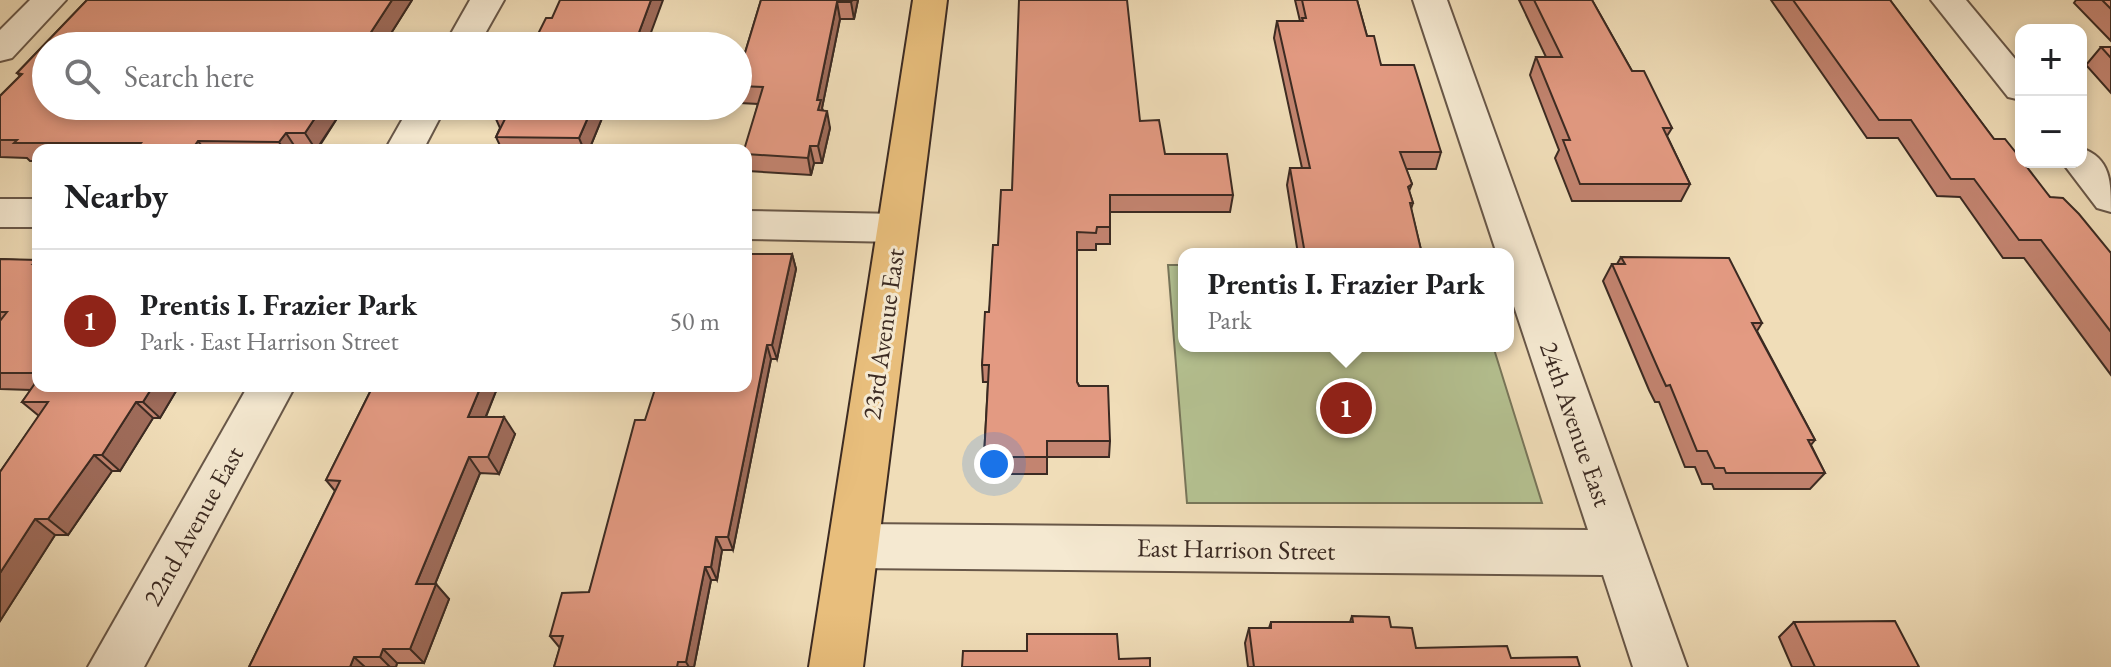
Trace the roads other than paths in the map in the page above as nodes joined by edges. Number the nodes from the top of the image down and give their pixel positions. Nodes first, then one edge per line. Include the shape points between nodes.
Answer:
1 (49, 0) edge
2 (487, 0) edge
3 (930, 0) edge
4 (1430, 0) edge
5 (1948, 0) edge
6 (469, 32) edge
7 (0, 50) edge
8 (2015, 82) edge
9 (420, 120) edge
10 (407, 144) edge
11 (2087, 168) edge
12 (2111, 198) edge
13 (0, 213) edge
14 (32, 213) edge
15 (752, 225) edge
16 (898, 228) junction
17 (269, 392) edge
18 (853, 546) junction
19 (1620, 553) junction
20 (115, 667) edge
21 (836, 667) edge
22 (1660, 667) edge

1 - 7 street
2 - 6 street
3 - 16 main road, 23rd Avenue East
4 - 19 street, 24th Avenue East
5 - 8 street
9 - 10 street
11 - 12 street
13 - 14 street
15 - 16 street
16 - 18 main road, 23rd Avenue East
17 - 20 street, 22nd Avenue East
18 - 19 street, East Harrison Street
18 - 21 main road, 23rd Avenue East
19 - 22 street, 24th Avenue East

